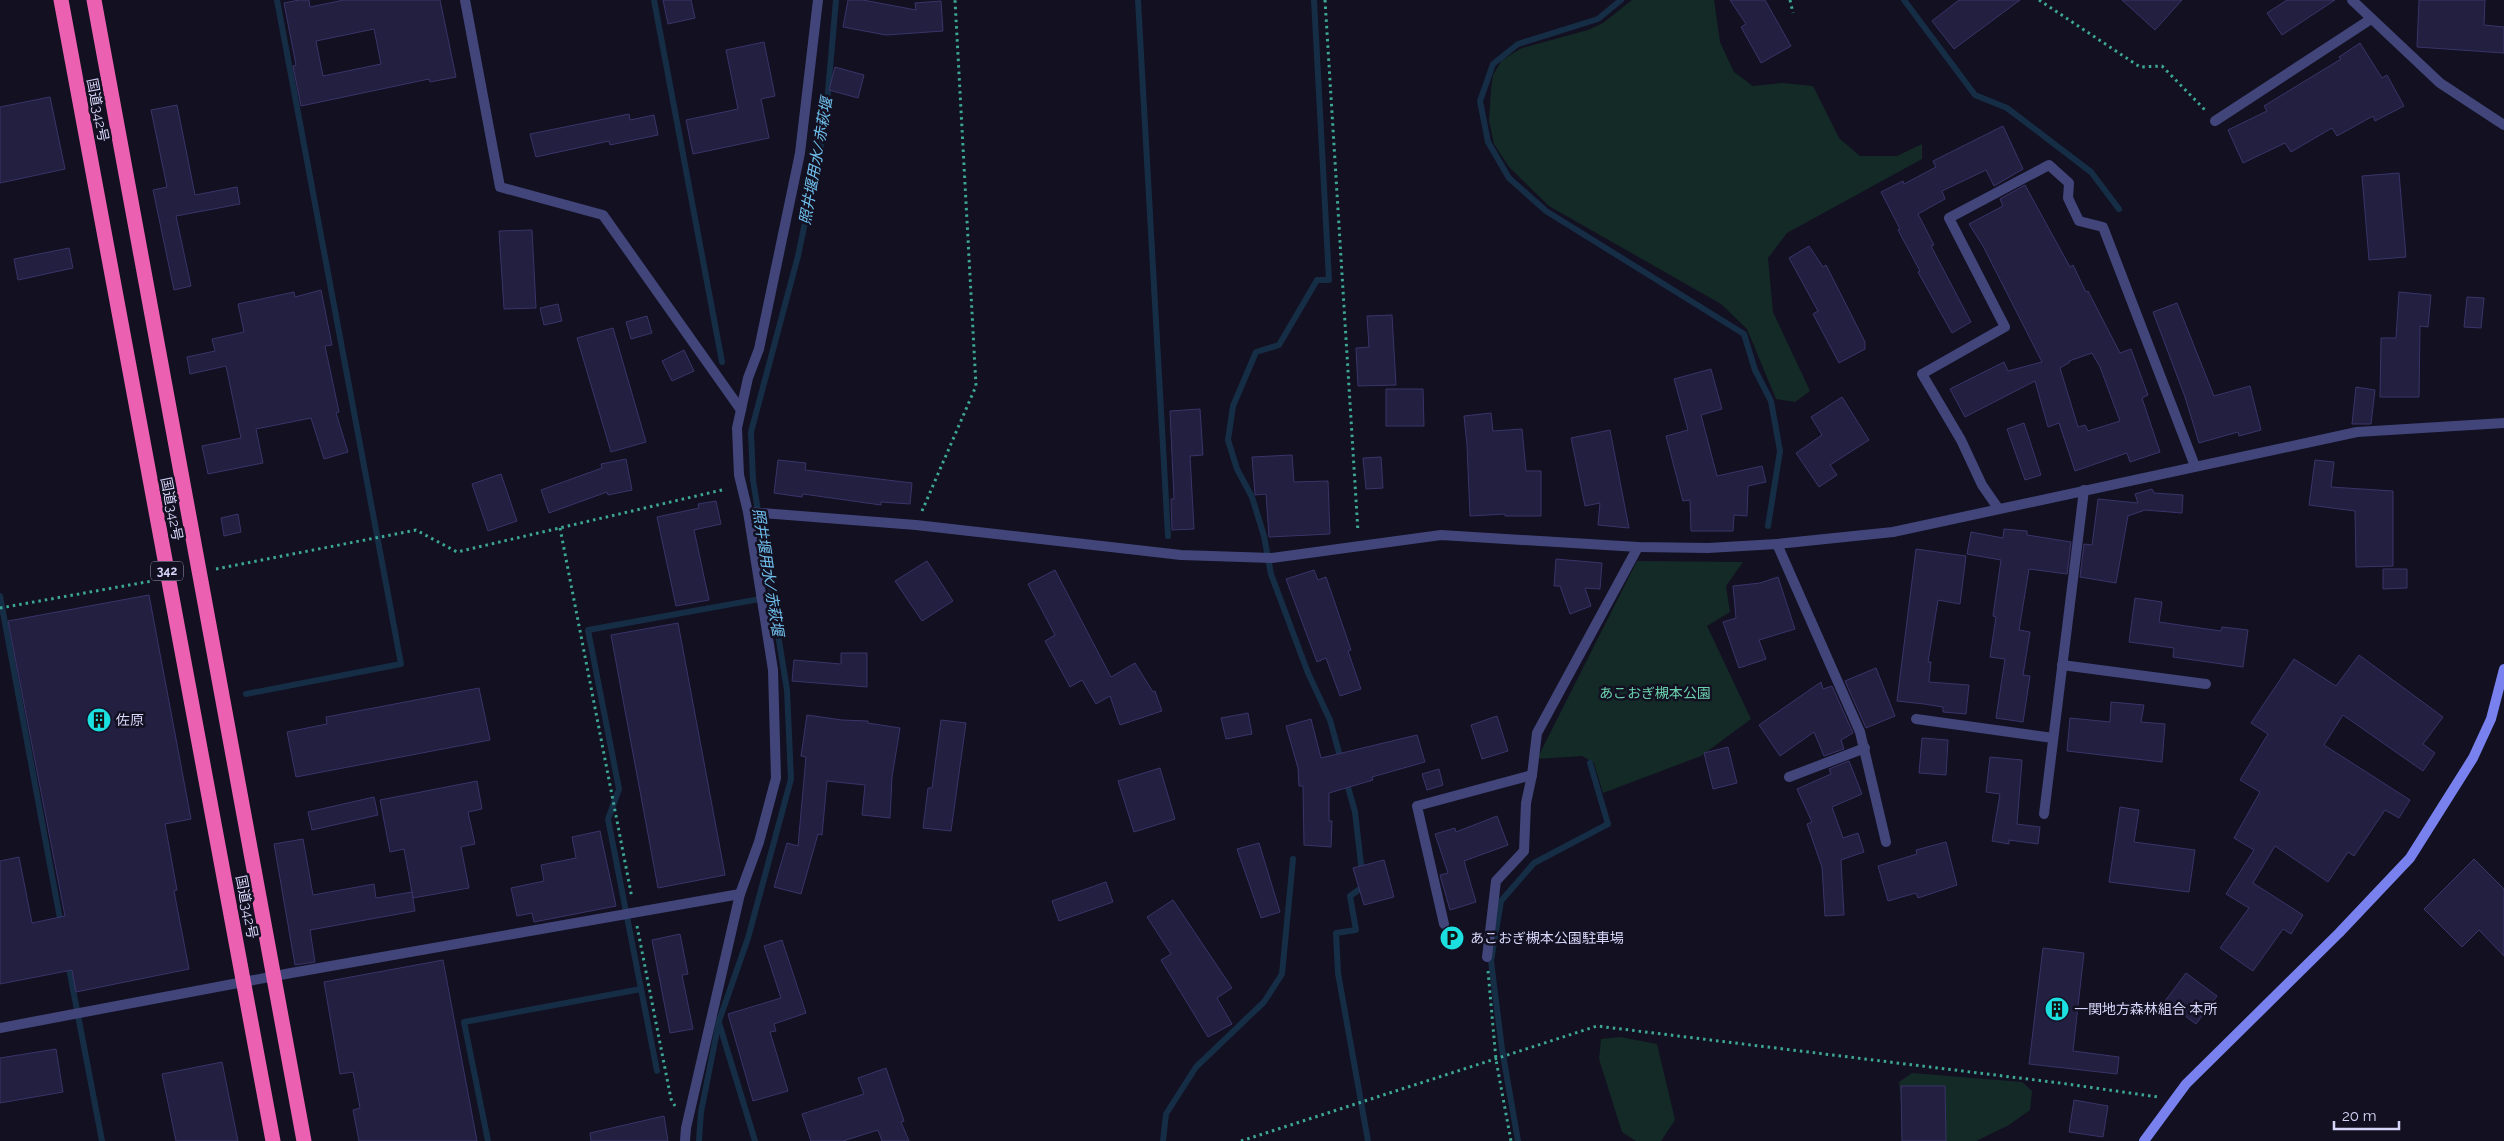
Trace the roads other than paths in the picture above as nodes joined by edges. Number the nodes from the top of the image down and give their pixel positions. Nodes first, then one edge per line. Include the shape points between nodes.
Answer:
1 (61, 0) edge
2 (94, 0) edge
3 (465, 0) edge
4 (818, 0) edge
5 (2352, 0) edge
6 (2371, 19) junction
7 (2216, 121) road end
8 (2504, 125) edge
9 (741, 410) junction
10 (2504, 423) edge
11 (2196, 466) junction
12 (2084, 490) junction
13 (1998, 508) junction
14 (748, 512) junction
15 (1777, 544) junction
16 (1638, 547) junction
17 (2062, 665) junction
18 (2504, 669) edge
19 (2206, 684) dead end
20 (1916, 719) dead end
21 (2053, 738) junction
22 (1865, 748) junction
23 (1532, 775) junction
24 (1789, 777) dead end
25 (2044, 814) dead end
26 (1886, 842) dead end
27 (740, 894) junction
28 (1444, 924) dead end
29 (1487, 957) road end
30 (274, 976) junction
31 (244, 982) junction
32 (0, 1028) edge
33 (273, 1141) edge
34 (304, 1141) edge
35 (685, 1141) edge
36 (2144, 1141) edge

1 - 31 highway, 国道342号 / 342
2 - 30 highway, 国道342号 / 342
3 - 9 street via 500,187 603,215
4 - 9 street via 800,153 759,349
5 - 6 street
6 - 7 street
6 - 8 street via 2440,83
9 - 14 street via 737,428 739,475
10 - 11 street via 2357,432
11 - 12 street
11 - 13 street via 2103,227 2079,221 2068,198 2069,183 2049,165 1949,218 2005,327 1922,374 1961,440 1982,485
12 - 13 street
12 - 17 street
13 - 15 street via 1893,532
14 - 16 street via 916,525 1181,555 1272,558 1440,535
14 - 27 street via 773,670 776,778
15 - 16 street via 1708,548
15 - 22 street
16 - 23 street via 1537,733
17 - 19 street
17 - 21 street
18 - 36 street via 2491,719 2473,758 2410,858 2196,1074
20 - 21 street
21 - 25 street
22 - 24 street
22 - 26 street
23 - 28 street via 1417,806
23 - 29 street via 1526,803 1524,851 1496,881
27 - 30 street
27 - 35 street
30 - 31 street
30 - 34 highway, 国道342号 / 342
31 - 32 street
31 - 33 highway, 国道342号 / 342

